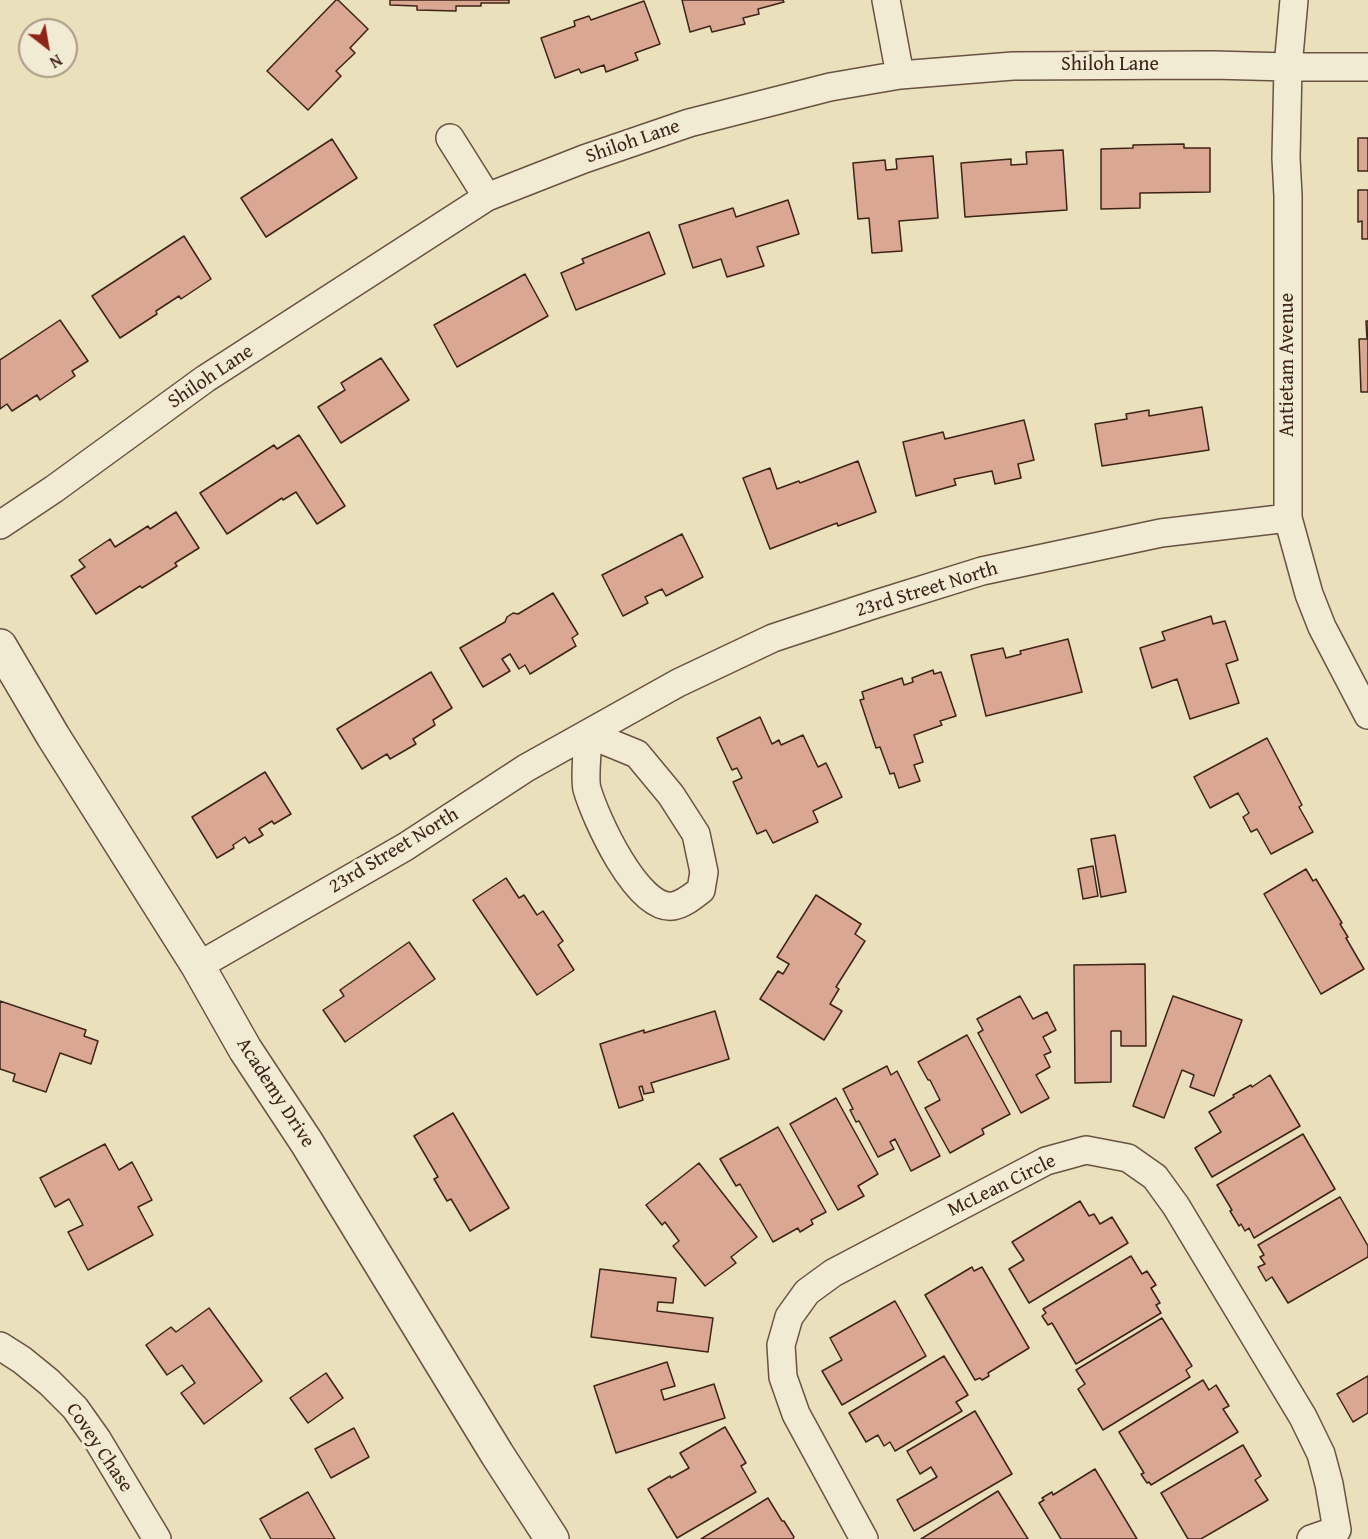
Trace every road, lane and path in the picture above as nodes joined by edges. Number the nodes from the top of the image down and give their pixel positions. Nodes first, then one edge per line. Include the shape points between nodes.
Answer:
1 (886, 0) edge
2 (1294, 0) edge
3 (1288, 67) junction
4 (1368, 67) edge
5 (900, 75) junction
6 (450, 138) dead end
7 (487, 196) junction
8 (1288, 518) junction
9 (0, 525) edge
10 (0, 646) edge
11 (1368, 715) edge
12 (588, 734) junction
13 (198, 966) junction
14 (0, 1346) edge
15 (1337, 1534) edge
16 (157, 1539) edge
17 (552, 1539) edge
18 (864, 1539) edge
19 (1311, 1539) edge

1 - 5 street
2 - 3 street, Antietam Avenue
3 - 4 street, Shiloh Lane
3 - 5 street, Shiloh Lane via 1013,66
3 - 8 street, Antietam Avenue
5 - 7 street, Shiloh Lane via 830,87 688,123
6 - 7 street
7 - 9 street, Shiloh Lane via 205,379
8 - 11 street, Antietam Avenue via 1322,627
8 - 12 street, 23rd Street North via 1161,533 982,571 773,638 678,683
10 - 13 street, Academy Drive
12 - 12 street via 586,786 606,838 630,877 660,904 672,906 687,900 701,890 704,872 696,834 637,754
12 - 13 street, 23rd Street North via 526,768 405,847
13 - 17 street, Academy Drive via 245,1050 308,1143
14 - 16 street, Covey Chase via 49,1382 75,1408
15 - 18 street, McLean Circle via 1321,1454 1303,1417 1176,1206 1155,1177 1128,1158 1086,1150 1046,1161 833,1273 807,1292 789,1317 781,1345 783,1377 796,1414
15 - 19 street, McLean Circle

